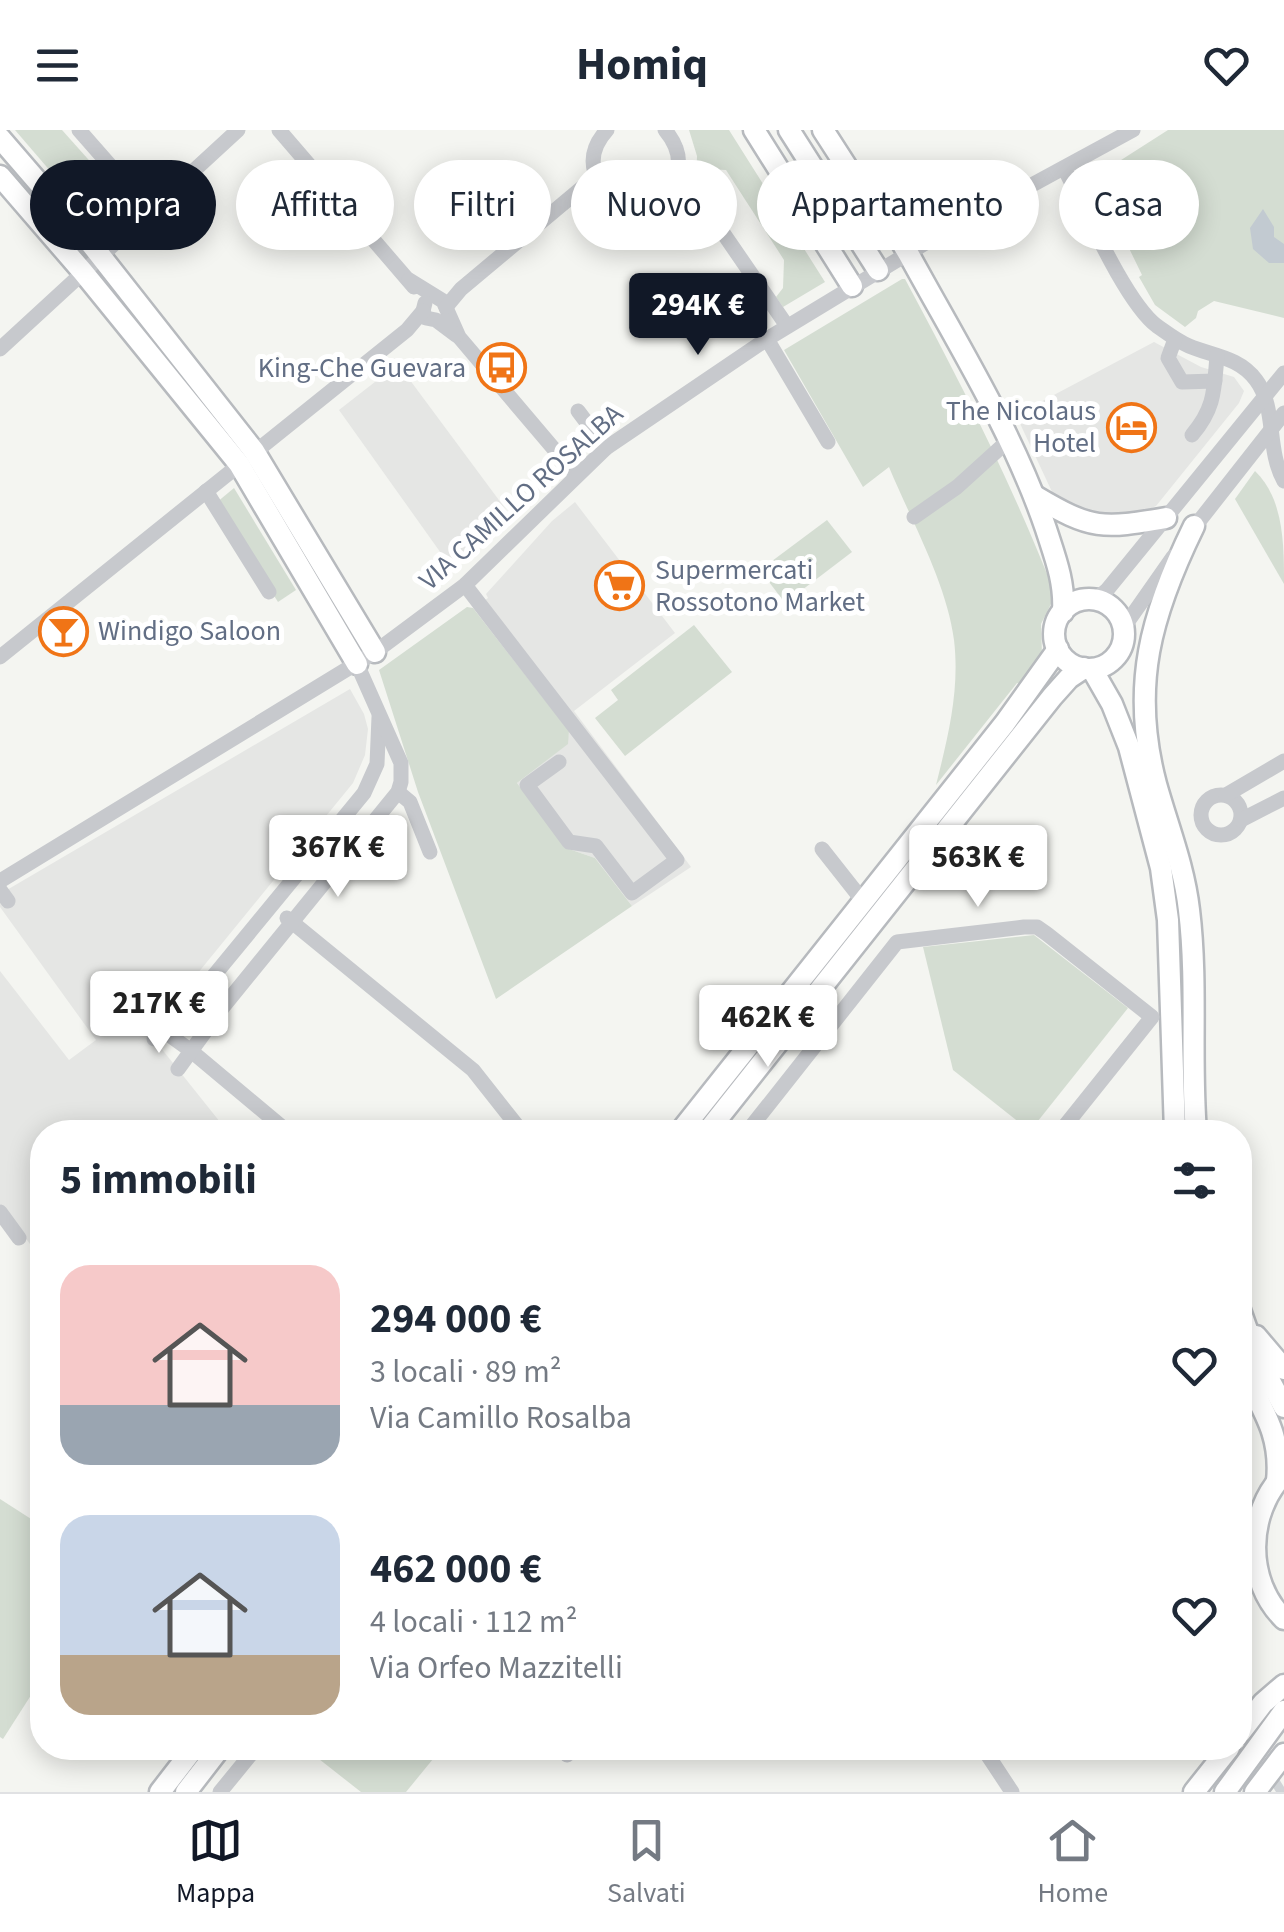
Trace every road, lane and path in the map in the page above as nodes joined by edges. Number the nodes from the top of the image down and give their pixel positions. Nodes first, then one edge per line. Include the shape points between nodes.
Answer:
1 (79, 130) edge
2 (238, 130) edge
3 (279, 130) edge
4 (607, 130) edge
5 (665, 130) edge
6 (823, 130) edge
7 (1133, 130) edge
8 (755, 131) edge
9 (793, 136) edge
10 (1102, 137) edge
11 (0, 138) edge
12 (105, 160) edge
13 (206, 160) edge
14 (595, 160) edge
15 (679, 160) edge
16 (1074, 160) edge
17 (1059, 171) edge
18 (0, 176) edge
19 (571, 197) edge
20 (110, 250) edge
21 (735, 250) edge
22 (1107, 250) edge
23 (908, 253) junction
24 (101, 258) junction
25 (878, 270) junction
26 (84, 272) junction
27 (852, 286) junction
28 (435, 308) junction
29 (787, 326) junction
30 (767, 339) junction
31 (1175, 339) junction
32 (0, 349) edge
33 (1217, 356) junction
34 (1284, 374) edge
35 (1215, 381) junction
36 (1266, 394) junction
37 (578, 411) dead end
38 (1284, 413) edge
39 (1270, 431) junction
40 (1192, 435) dead end
41 (1010, 439) junction
42 (828, 442) dead end
43 (606, 448) junction
44 (247, 458) junction
45 (576, 474) junction
46 (1284, 480) edge
47 (206, 491) junction
48 (1035, 496) junction
49 (914, 516) dead end
50 (1166, 518) junction
51 (1194, 526) junction
52 (1062, 576) junction
53 (465, 585) junction
54 (269, 592) dead end
55 (1091, 599) junction
56 (1063, 612) junction
57 (1124, 628) junction
58 (1058, 649) junction
59 (1120, 652) junction
60 (0, 658) edge
61 (366, 658) junction
62 (1088, 668) junction
63 (379, 717) junction
64 (1284, 761) edge
65 (559, 762) dead end
66 (1155, 779) junction
67 (398, 792) junction
68 (1226, 796) junction
69 (1284, 798) edge
70 (1241, 820) junction
71 (332, 834) junction
72 (822, 849) dead end
73 (350, 850) junction
74 (430, 852) dead end
75 (0, 881) edge
76 (863, 901) junction
77 (272, 906) junction
78 (292, 922) junction
79 (202, 990) junction
80 (223, 1007) junction
81 (800, 1015) junction
82 (168, 1026) junction
83 (824, 1035) junction
84 (154, 1040) dead end
85 (190, 1050) junction
86 (178, 1069) dead end
87 (274, 1120) edge
88 (512, 1120) edge
89 (690, 1120) edge
90 (717, 1120) edge
91 (757, 1120) edge
92 (1070, 1120) edge
93 (1175, 1120) edge
94 (1196, 1120) edge
95 (0, 1212) edge
96 (20, 1238) dead end
97 (1252, 1328) edge
98 (1252, 1343) edge
99 (1284, 1368) edge
100 (1252, 1387) edge
101 (1284, 1407) edge
102 (1281, 1477) edge
103 (1284, 1619) edge
104 (1284, 1685) edge
105 (1284, 1711) edge
106 (1252, 1718) edge
107 (1284, 1754) edge
108 (1252, 1755) edge
109 (185, 1760) edge
110 (211, 1760) edge
111 (247, 1760) edge
112 (991, 1760) edge
113 (1219, 1760) edge
114 (1248, 1760) edge
115 (222, 1791) edge
116 (160, 1792) edge
117 (186, 1792) edge
118 (1012, 1792) edge
119 (1194, 1792) edge
120 (1225, 1792) edge
121 (1255, 1792) edge

1 - 12 street
2 - 13 street
3 - 28 street
4 - 14 street
5 - 15 street
6 - 23 main road
7 - 10 street, VIA CAMILLO ROSALBA
8 - 9 main road
8 - 27 main road
9 - 25 main road
10 - 16 street, VIA CAMILLO ROSALBA
11 - 24 main road
17 - 23 street, VIA CAMILLO ROSALBA
18 - 26 main road
19 - 28 street
20 - 24 street
21 - 29 street
22 - 31 street via 1133,300
23 - 25 street, VIA CAMILLO ROSALBA
23 - 41 main road
24 - 26 street
24 - 44 main road
25 - 27 street, VIA CAMILLO ROSALBA
26 - 32 street
26 - 44 main road
27 - 29 street, VIA CAMILLO ROSALBA
28 - 44 street
28 - 45 street
29 - 30 street, VIA CAMILLO ROSALBA
30 - 42 street
30 - 43 street, VIA CAMILLO ROSALBA
31 - 33 street
31 - 35 street via 1168,358 1182,382
33 - 35 street
33 - 36 street via 1237,361
34 - 36 street
35 - 40 street via 1207,417
36 - 39 street
36 - 50 street
37 - 43 street
38 - 39 street
39 - 46 street
39 - 51 street
41 - 48 main road
41 - 49 street
43 - 45 street, VIA CAMILLO ROSALBA
44 - 47 street
44 - 61 main road
45 - 53 street, VIA CAMILLO ROSALBA
47 - 54 street
47 - 60 street
48 - 50 main road via 1103,527
48 - 52 main road
50 - 55 street via 1108,590
51 - 57 street
51 - 66 main road via 1147,652 1143,718
52 - 55 main road
52 - 56 main road
53 - 61 street, VIA CAMILLO ROSALBA
53 - 65 street via 677,860 632,893 596,846 569,842 527,786
55 - 56 main road
55 - 57 main road via 1117,612
56 - 58 main road via 1056,625
57 - 59 main road
58 - 62 main road via 1068,662
58 - 76 main road
59 - 62 main road via 1108,664
59 - 66 main road via 1117,683
61 - 63 street
61 - 75 street, VIA CAMILLO ROSALBA
62 - 81 main road via 1052,697
62 - 93 main road via 1108,694 1129,747 1161,868
63 - 67 street via 401,763
63 - 71 street via 377,764
64 - 68 street
66 - 94 main road via 1182,860 1189,912
67 - 73 street
67 - 74 street via 410,802
68 - 70 street via 1236,802
68 - 70 street via 1203,806 1204,826 1222,836
69 - 70 street
71 - 73 street
71 - 77 street
72 - 76 street
73 - 78 street
76 - 89 main road
77 - 78 street
77 - 79 street
78 - 80 street
78 - 88 street via 472,1070
79 - 80 street
79 - 82 street
80 - 85 street
81 - 83 street
81 - 90 main road
82 - 84 street
82 - 85 street
83 - 91 street
83 - 92 street via 896,942 1037,928 1152,1017
85 - 86 street
85 - 87 street
95 - 96 street
97 - 99 main road
98 - 101 main road
100 - 102 main road via 1274,1430
102 - 103 main road via 1263,1505 1255,1560 1262,1588
104 - 106 main road
105 - 108 main road
107 - 121 main road
109 - 116 main road
110 - 117 main road
111 - 115 street
112 - 118 street
113 - 119 main road
114 - 120 main road

